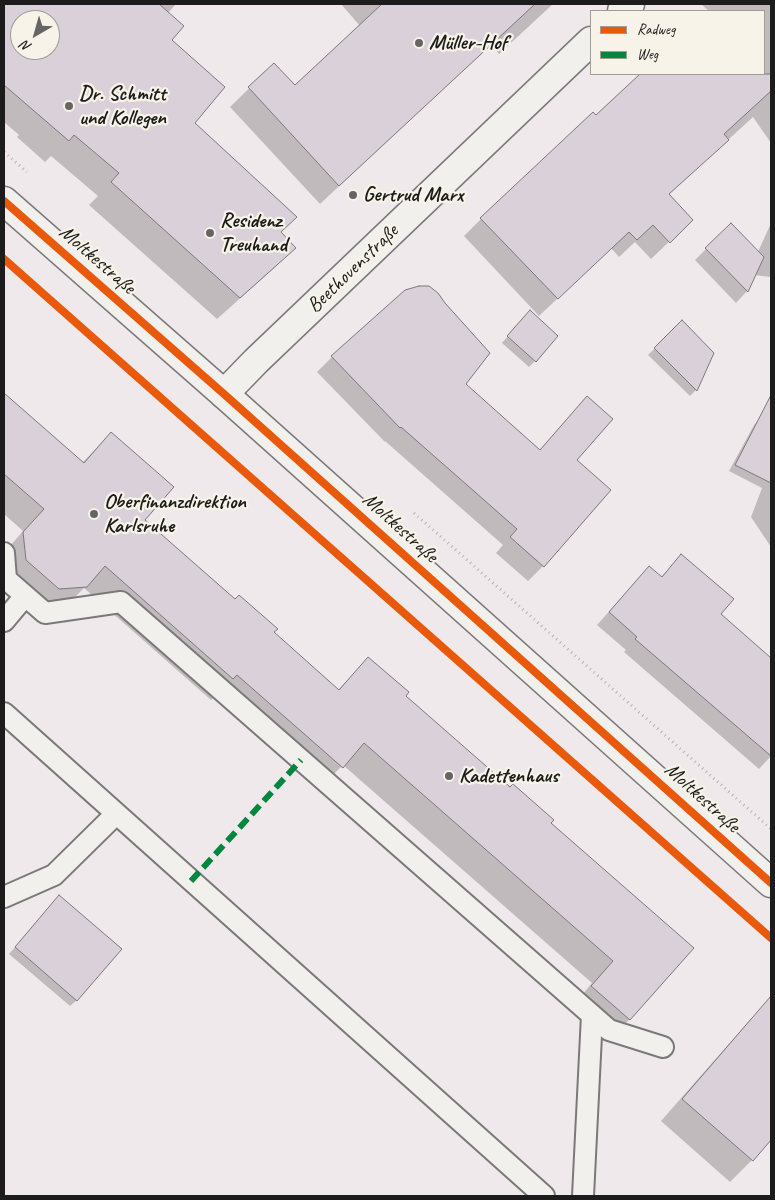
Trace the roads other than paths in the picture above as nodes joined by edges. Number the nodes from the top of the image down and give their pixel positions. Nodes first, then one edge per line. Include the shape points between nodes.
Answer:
1 (590, 41) edge
2 (4, 201) edge
3 (224, 394) junction
4 (4, 553) edge
5 (25, 596) junction
6 (4, 621) edge
7 (4, 713) edge
8 (116, 814) junction
9 (771, 884) edge
10 (4, 897) edge
11 (592, 1015) junction
12 (663, 1048) dead end
13 (544, 1196) edge
14 (583, 1196) edge

1 - 3 main road, Beethovenstraße
2 - 3 main road, Moltkestraße
3 - 9 main road, Moltkestraße
4 - 5 lane via 6,579
5 - 6 lane
5 - 11 lane via 45,613 121,602
7 - 8 lane
8 - 10 lane via 54,875
8 - 13 lane
11 - 12 lane via 609,1030
11 - 14 lane

